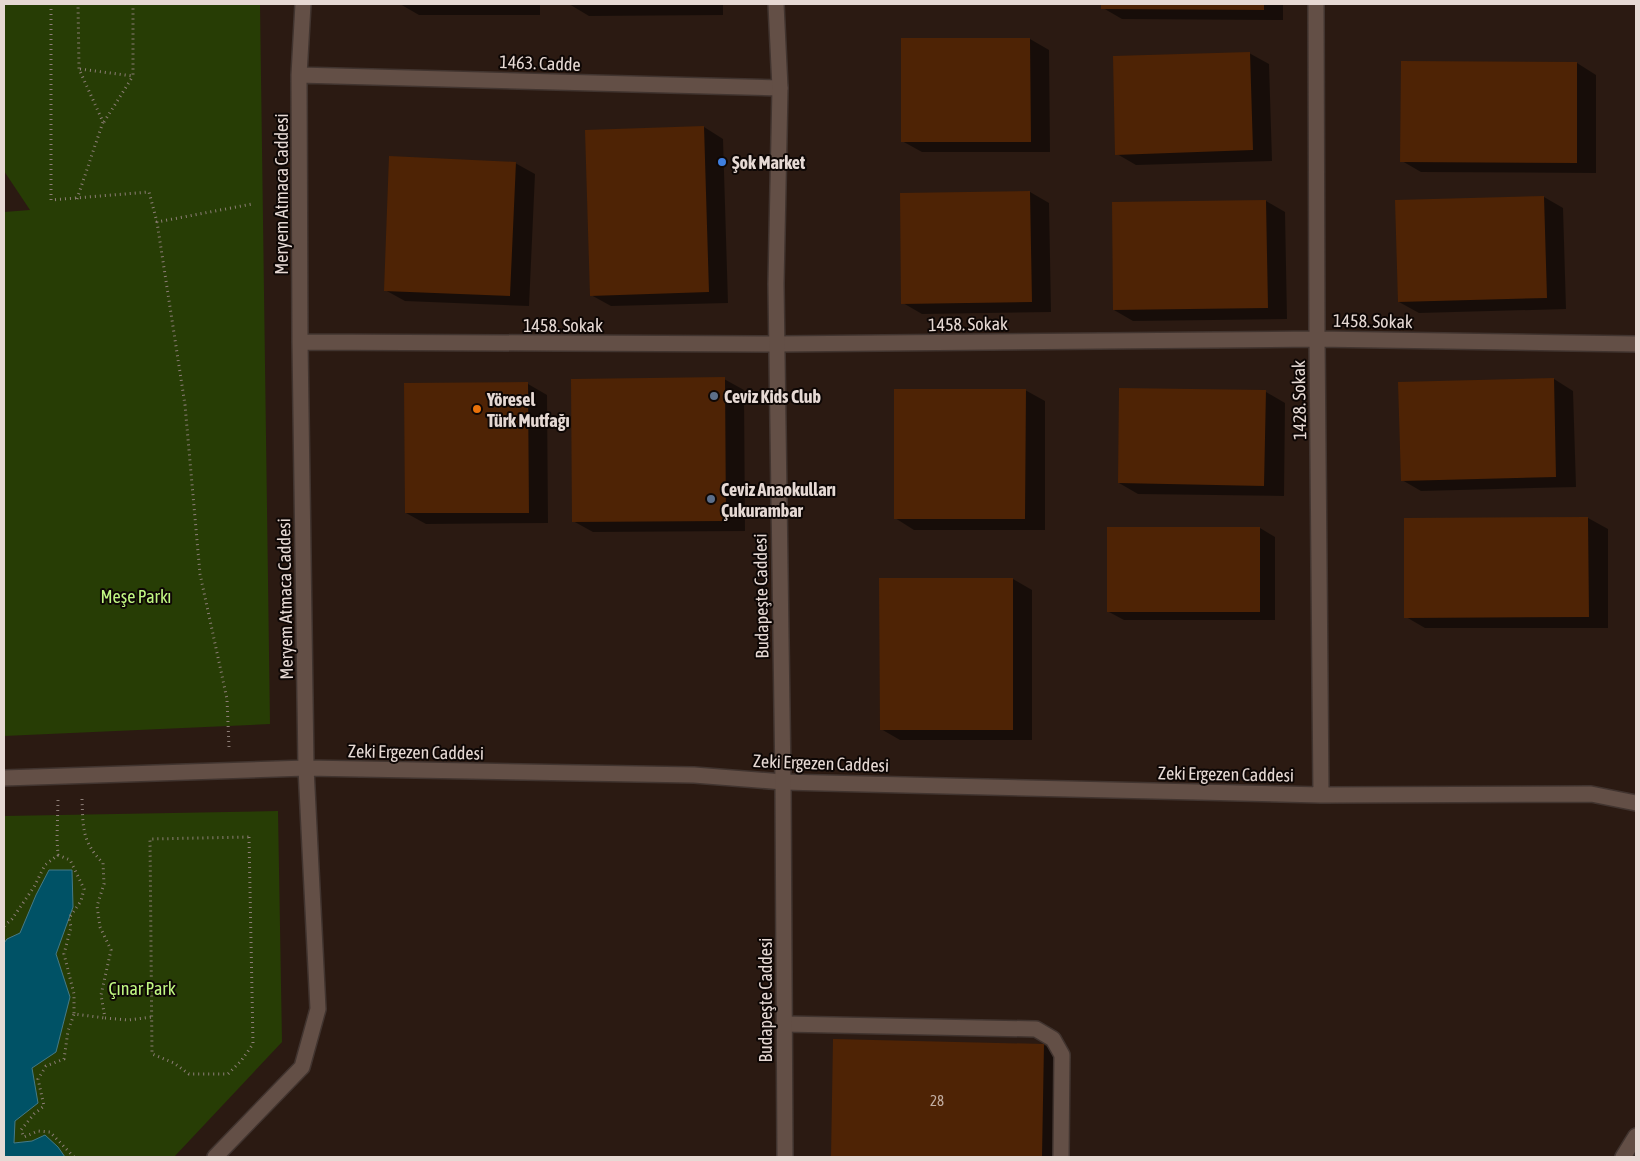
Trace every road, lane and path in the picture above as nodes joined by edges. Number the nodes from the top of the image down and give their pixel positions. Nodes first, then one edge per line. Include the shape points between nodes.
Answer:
1 (51, 4) edge
2 (78, 4) edge
3 (133, 4) edge
4 (303, 4) edge
5 (776, 4) edge
6 (1316, 4) edge
7 (79, 69) junction
8 (300, 75) junction
9 (133, 76) junction
10 (780, 88) junction
11 (103, 122) junction
12 (77, 199) junction
13 (252, 204) dead end
14 (157, 222) junction
15 (1317, 339) junction
16 (300, 342) junction
17 (776, 344) junction
18 (1636, 344) edge
19 (306, 768) junction
20 (231, 771) junction
21 (59, 776) junction
22 (82, 776) junction
23 (4, 778) edge
24 (783, 782) junction
25 (1321, 795) junction
26 (1636, 803) edge
27 (58, 854) junction
28 (4, 926) edge
29 (74, 1014) junction
30 (152, 1017) junction
31 (105, 1018) junction
32 (784, 1024) junction
33 (1636, 1136) edge
34 (74, 1157) edge
35 (215, 1157) edge
36 (785, 1157) edge
37 (1061, 1157) edge
38 (1624, 1157) edge

1 - 12 path via 51,200
2 - 7 path
3 - 9 path
4 - 8 street, Meryem Atmaca Caddesi
5 - 10 street, Budapeşte Caddesi
6 - 15 street, 1428. Sokak
7 - 9 path
7 - 11 path
8 - 10 street, 1463. Cadde
8 - 16 street, Meryem Atmaca Caddesi
9 - 11 path
10 - 17 street, Budapeşte Caddesi
11 - 12 path
12 - 14 path via 149,192
13 - 14 path
14 - 20 path via 185,405 200,574 227,699
15 - 17 street, 1458. Sokak
15 - 18 street, 1458. Sokak
15 - 25 street, 1428. Sokak
16 - 17 street, 1458. Sokak
16 - 19 street, Meryem Atmaca Caddesi
17 - 24 street, Budapeşte Caddesi
19 - 20 street, Zeki Ergezen Caddesi
19 - 24 street, Zeki Ergezen Caddesi via 694,775
19 - 35 street, Meryem Atmaca Caddesi via 318,1010 302,1067
20 - 22 street, Zeki Ergezen Caddesi
21 - 22 street, Zeki Ergezen Caddesi
21 - 23 street, Zeki Ergezen Caddesi
21 - 27 path
22 - 31 path via 83,831 93,853 103,863 104,884 98,906 100,927 111,950 101,995
24 - 25 street, Zeki Ergezen Caddesi
24 - 32 street, Budapeşte Caddesi
25 - 26 street, Zeki Ergezen Caddesi via 1592,794
27 - 28 path via 45,866 30,893
27 - 29 path via 70,860 84,889 81,901 69,918 71,927 64,954 74,994
29 - 31 path
29 - 34 path via 64,1059 46,1066 38,1078 44,1106 21,1130 24,1137 38,1130 50,1132
30 - 30 path via 150,839 249,837 253,1044 228,1074 189,1074 174,1063 152,1054
30 - 31 path
32 - 36 street, Budapeşte Caddesi
32 - 37 street via 1036,1029 1045,1033 1053,1039 1062,1055
33 - 38 street

